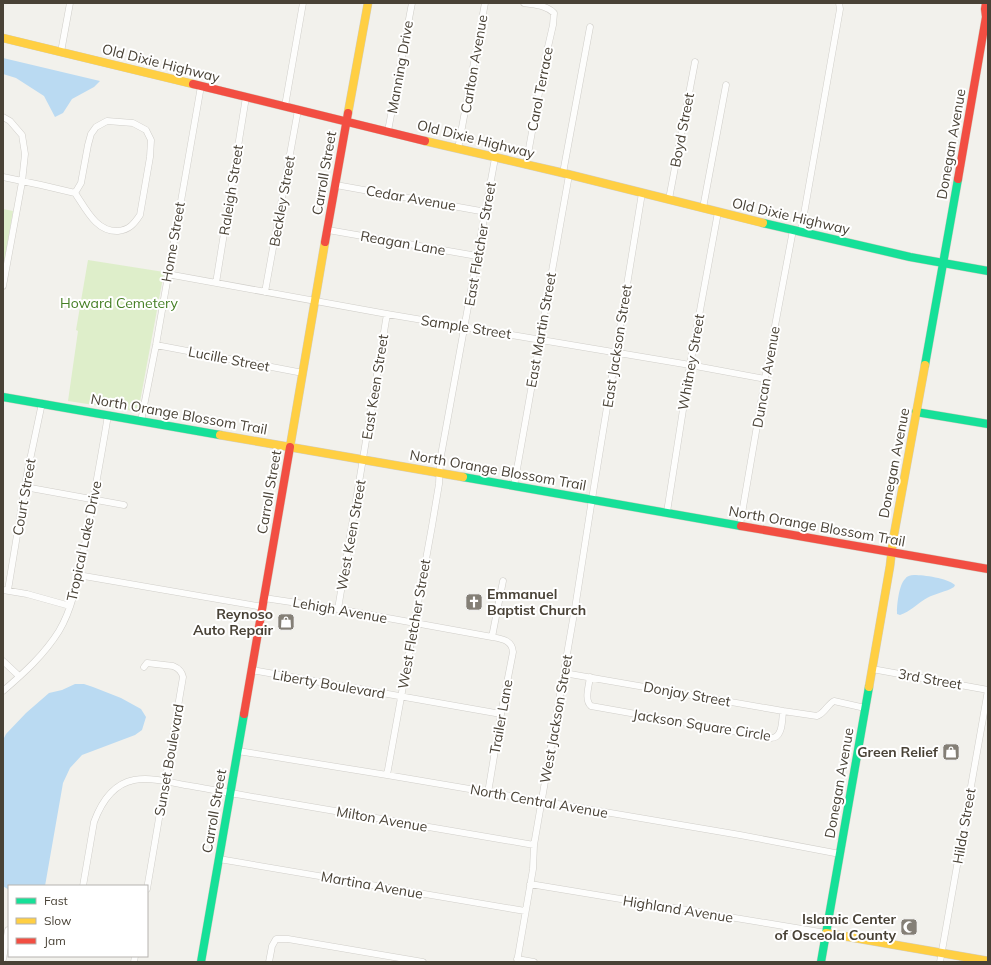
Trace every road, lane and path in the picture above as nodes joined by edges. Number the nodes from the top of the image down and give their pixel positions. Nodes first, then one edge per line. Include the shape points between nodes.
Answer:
1 (70, 3) edge
2 (303, 3) edge
3 (368, 3) edge
4 (412, 3) edge
5 (485, 3) edge
6 (524, 3) edge
7 (839, 3) edge
8 (986, 3) edge
9 (987, 15) edge
10 (590, 27) dead end
11 (3, 38) edge
12 (61, 52) junction
13 (695, 62) dead end
14 (726, 85) dead end
15 (201, 86) junction
16 (246, 97) junction
17 (285, 106) junction
18 (298, 110) junction
19 (3, 117) edge
20 (346, 122) junction
21 (388, 131) junction
22 (458, 149) junction
23 (495, 158) junction
24 (526, 165) junction
25 (566, 174) junction
26 (3, 178) edge
27 (22, 182) junction
28 (336, 185) junction
29 (75, 193) junction
30 (642, 193) junction
31 (669, 199) junction
32 (703, 208) junction
33 (486, 212) junction
34 (718, 212) junction
35 (328, 230) junction
36 (797, 230) junction
37 (478, 256) junction
38 (943, 263) junction
39 (988, 271) edge
40 (167, 274) junction
41 (216, 283) junction
42 (3, 286) edge
43 (265, 292) junction
44 (315, 301) junction
45 (388, 314) junction
46 (465, 326) junction
47 (540, 339) junction
48 (156, 345) junction
49 (616, 353) junction
50 (690, 365) junction
51 (303, 373) junction
52 (765, 379) junction
53 (3, 397) edge
54 (42, 403) junction
55 (916, 412) junction
56 (108, 415) junction
57 (141, 421) junction
58 (988, 424) edge
59 (290, 447) junction
60 (364, 460) junction
61 (440, 473) junction
62 (514, 486) junction
63 (25, 487) junction
64 (592, 499) junction
65 (93, 500) junction
66 (124, 505) dead end
67 (667, 512) junction
68 (740, 525) junction
69 (892, 552) junction
70 (988, 569) edge
71 (78, 575) junction
72 (503, 581) dead end
73 (6, 590) edge
74 (264, 598) junction
75 (70, 606) junction
76 (262, 607) junction
77 (338, 609) junction
78 (415, 623) junction
79 (492, 637) junction
80 (510, 643) joint
81 (3, 661) edge
82 (144, 667) dead end
83 (872, 669) junction
84 (252, 670) junction
85 (564, 673) junction
86 (19, 676) junction
87 (590, 677) junction
88 (988, 690) edge
89 (3, 691) edge
90 (402, 696) junction
91 (866, 708) junction
92 (783, 711) junction
93 (501, 714) junction
94 (238, 751) junction
95 (387, 775) junction
96 (166, 781) junction
97 (230, 793) junction
98 (488, 793) junction
99 (541, 802) junction
100 (534, 845) junction
101 (840, 854) junction
102 (219, 859) junction
103 (530, 884) junction
104 (83, 885) edge
105 (148, 885) edge
106 (525, 911) junction
107 (7, 929) edge
108 (826, 933) junction
109 (942, 953) junction
110 (3, 959) edge
111 (517, 961) edge
112 (988, 961) edge
113 (201, 962) edge
114 (269, 962) edge
115 (423, 962) edge
116 (534, 962) edge
117 (821, 962) edge
118 (940, 962) edge

1 - 12 street
2 - 17 street
3 - 20 street, Carroll Street
4 - 21 street, Manning Drive
5 - 22 street, Carlton Avenue
6 - 24 street, Carol Terrace via 554,12
7 - 36 street, Duncan Avenue via 840,9
8 - 9 street, Donegan Avenue via 984,9
9 - 38 street, Donegan Avenue
10 - 25 street, East Martin Street
11 - 12 street, Old Dixie Highway
12 - 15 street, Old Dixie Highway
13 - 31 street, Boyd Street
14 - 32 street
15 - 16 street, Old Dixie Highway
15 - 40 street, Home Street
16 - 17 street, Old Dixie Highway
16 - 41 street, Raleigh Street
17 - 18 street, Old Dixie Highway
18 - 20 street, Old Dixie Highway
18 - 43 street, Beckley Street
19 - 27 street via 10,120 22,135 25,154
20 - 21 street, Old Dixie Highway
20 - 28 street, Carroll Street
21 - 22 street, Old Dixie Highway
22 - 23 street, Old Dixie Highway
23 - 24 street, Old Dixie Highway
23 - 33 street, East Fletcher Street
24 - 25 street, Old Dixie Highway
25 - 30 street, Old Dixie Highway
25 - 47 street, East Martin Street
26 - 27 street
27 - 29 street
27 - 42 street
28 - 33 street, Cedar Avenue
28 - 35 street, Carroll Street
29 - 29 street via 94,220 104,228 119,231 130,227 140,215 150,157 151,140 146,130 133,124 107,121 96,126 88,145 81,183
30 - 31 street, Old Dixie Highway
30 - 49 street, East Jackson Street
31 - 32 street, Old Dixie Highway
32 - 34 street, Old Dixie Highway
33 - 37 street, East Fletcher Street
34 - 36 street, Old Dixie Highway
34 - 50 street, Whitney Street
35 - 37 street, Reagan Lane
35 - 44 street, Carroll Street
36 - 38 street, Old Dixie Highway via 910,258
36 - 52 street, Duncan Avenue
37 - 46 street, East Fletcher Street
38 - 39 street, Old Dixie Highway
38 - 55 street, Donegan Avenue
40 - 41 street, Sample Street
40 - 48 street, Home Street
41 - 43 street, Sample Street
43 - 44 street, Sample Street
44 - 45 street, Sample Street
44 - 51 street, Carroll Street
45 - 46 street, Sample Street
45 - 60 street, East Keen Street
46 - 47 street, Sample Street
46 - 61 street, East Fletcher Street
47 - 49 street, Sample Street
47 - 62 street, East Martin Street
48 - 51 street, Lucille Street
48 - 57 street, Home Street
49 - 50 street, Sample Street
49 - 64 street, East Jackson Street
50 - 52 street, Sample Street
50 - 67 street, Whitney Street
51 - 59 street, Carroll Street
52 - 68 street, Duncan Avenue
53 - 54 street, North Orange Blossom Trail
54 - 56 street, North Orange Blossom Trail
54 - 63 street, Court Street
55 - 58 street
55 - 69 street, Donegan Avenue
56 - 57 street, North Orange Blossom Trail
56 - 65 street, Tropical Lake Drive
57 - 59 street, North Orange Blossom Trail
59 - 60 street, North Orange Blossom Trail
59 - 74 street, Carroll Street
60 - 61 street, North Orange Blossom Trail
60 - 77 street, West Keen Street
61 - 62 street, North Orange Blossom Trail
61 - 78 street, West Fletcher Street
62 - 64 street, North Orange Blossom Trail
63 - 65 street
63 - 73 street, Court Street
64 - 67 street, North Orange Blossom Trail
64 - 85 street, West Jackson Street
65 - 66 street
65 - 71 street, Tropical Lake Drive
67 - 68 street, North Orange Blossom Trail
68 - 69 street, North Orange Blossom Trail
69 - 70 street, North Orange Blossom Trail
69 - 83 street, Donegan Avenue
71 - 75 street, Tropical Lake Drive
71 - 76 street
72 - 79 street
73 - 75 street
74 - 76 street, Carroll Street
74 - 77 street, Lehigh Avenue
75 - 86 street, Tropical Lake Drive via 60,630 49,646
76 - 84 street, Carroll Street
77 - 78 street, Lehigh Avenue
78 - 79 street, Lehigh Avenue
78 - 90 street, West Fletcher Street
79 - 80 street, Lehigh Avenue
80 - 93 street, Trailer Lane via 513,652
81 - 86 street
82 - 96 street, Sunset Boulevard via 147,663 173,666 183,677
83 - 88 street, 3rd Street
83 - 91 street, Donegan Avenue
84 - 90 street, Liberty Boulevard
84 - 94 street, Carroll Street
85 - 87 street, Donjay Street
85 - 99 street, West Jackson Street
86 - 89 street, Tropical Lake Drive
87 - 92 street, Donjay Street
87 - 92 street, Jackson Square Circle via 588,702 594,707 771,738 779,734
88 - 109 street, Hilda Street
90 - 93 street, Liberty Boulevard
90 - 95 street, West Fletcher Street
91 - 92 street, Jackson Square Circle via 834,701 817,716
91 - 101 street, Donegan Avenue
93 - 98 street, Trailer Lane
94 - 95 street, North Central Avenue
94 - 97 street, Carroll Street
95 - 98 street, North Central Avenue
96 - 97 street
96 - 104 street via 134,780 123,784 103,802 94,822
96 - 105 street, Sunset Boulevard
97 - 100 street, Milton Avenue
97 - 102 street, Carroll Street
98 - 99 street, North Central Avenue
99 - 100 street, West Jackson Street
99 - 101 street, North Central Avenue
100 - 103 street, West Jackson Street
101 - 108 street, Donegan Avenue
102 - 106 street, Martina Avenue
102 - 113 street, Carroll Street
103 - 106 street, West Jackson Street
103 - 108 street, Highland Avenue
106 - 111 street, West Jackson Street
107 - 110 street
108 - 109 street
108 - 117 street, Donegan Avenue
109 - 112 street
109 - 118 street, Hilda Street
111 - 116 street
114 - 115 street via 276,939 288,939

